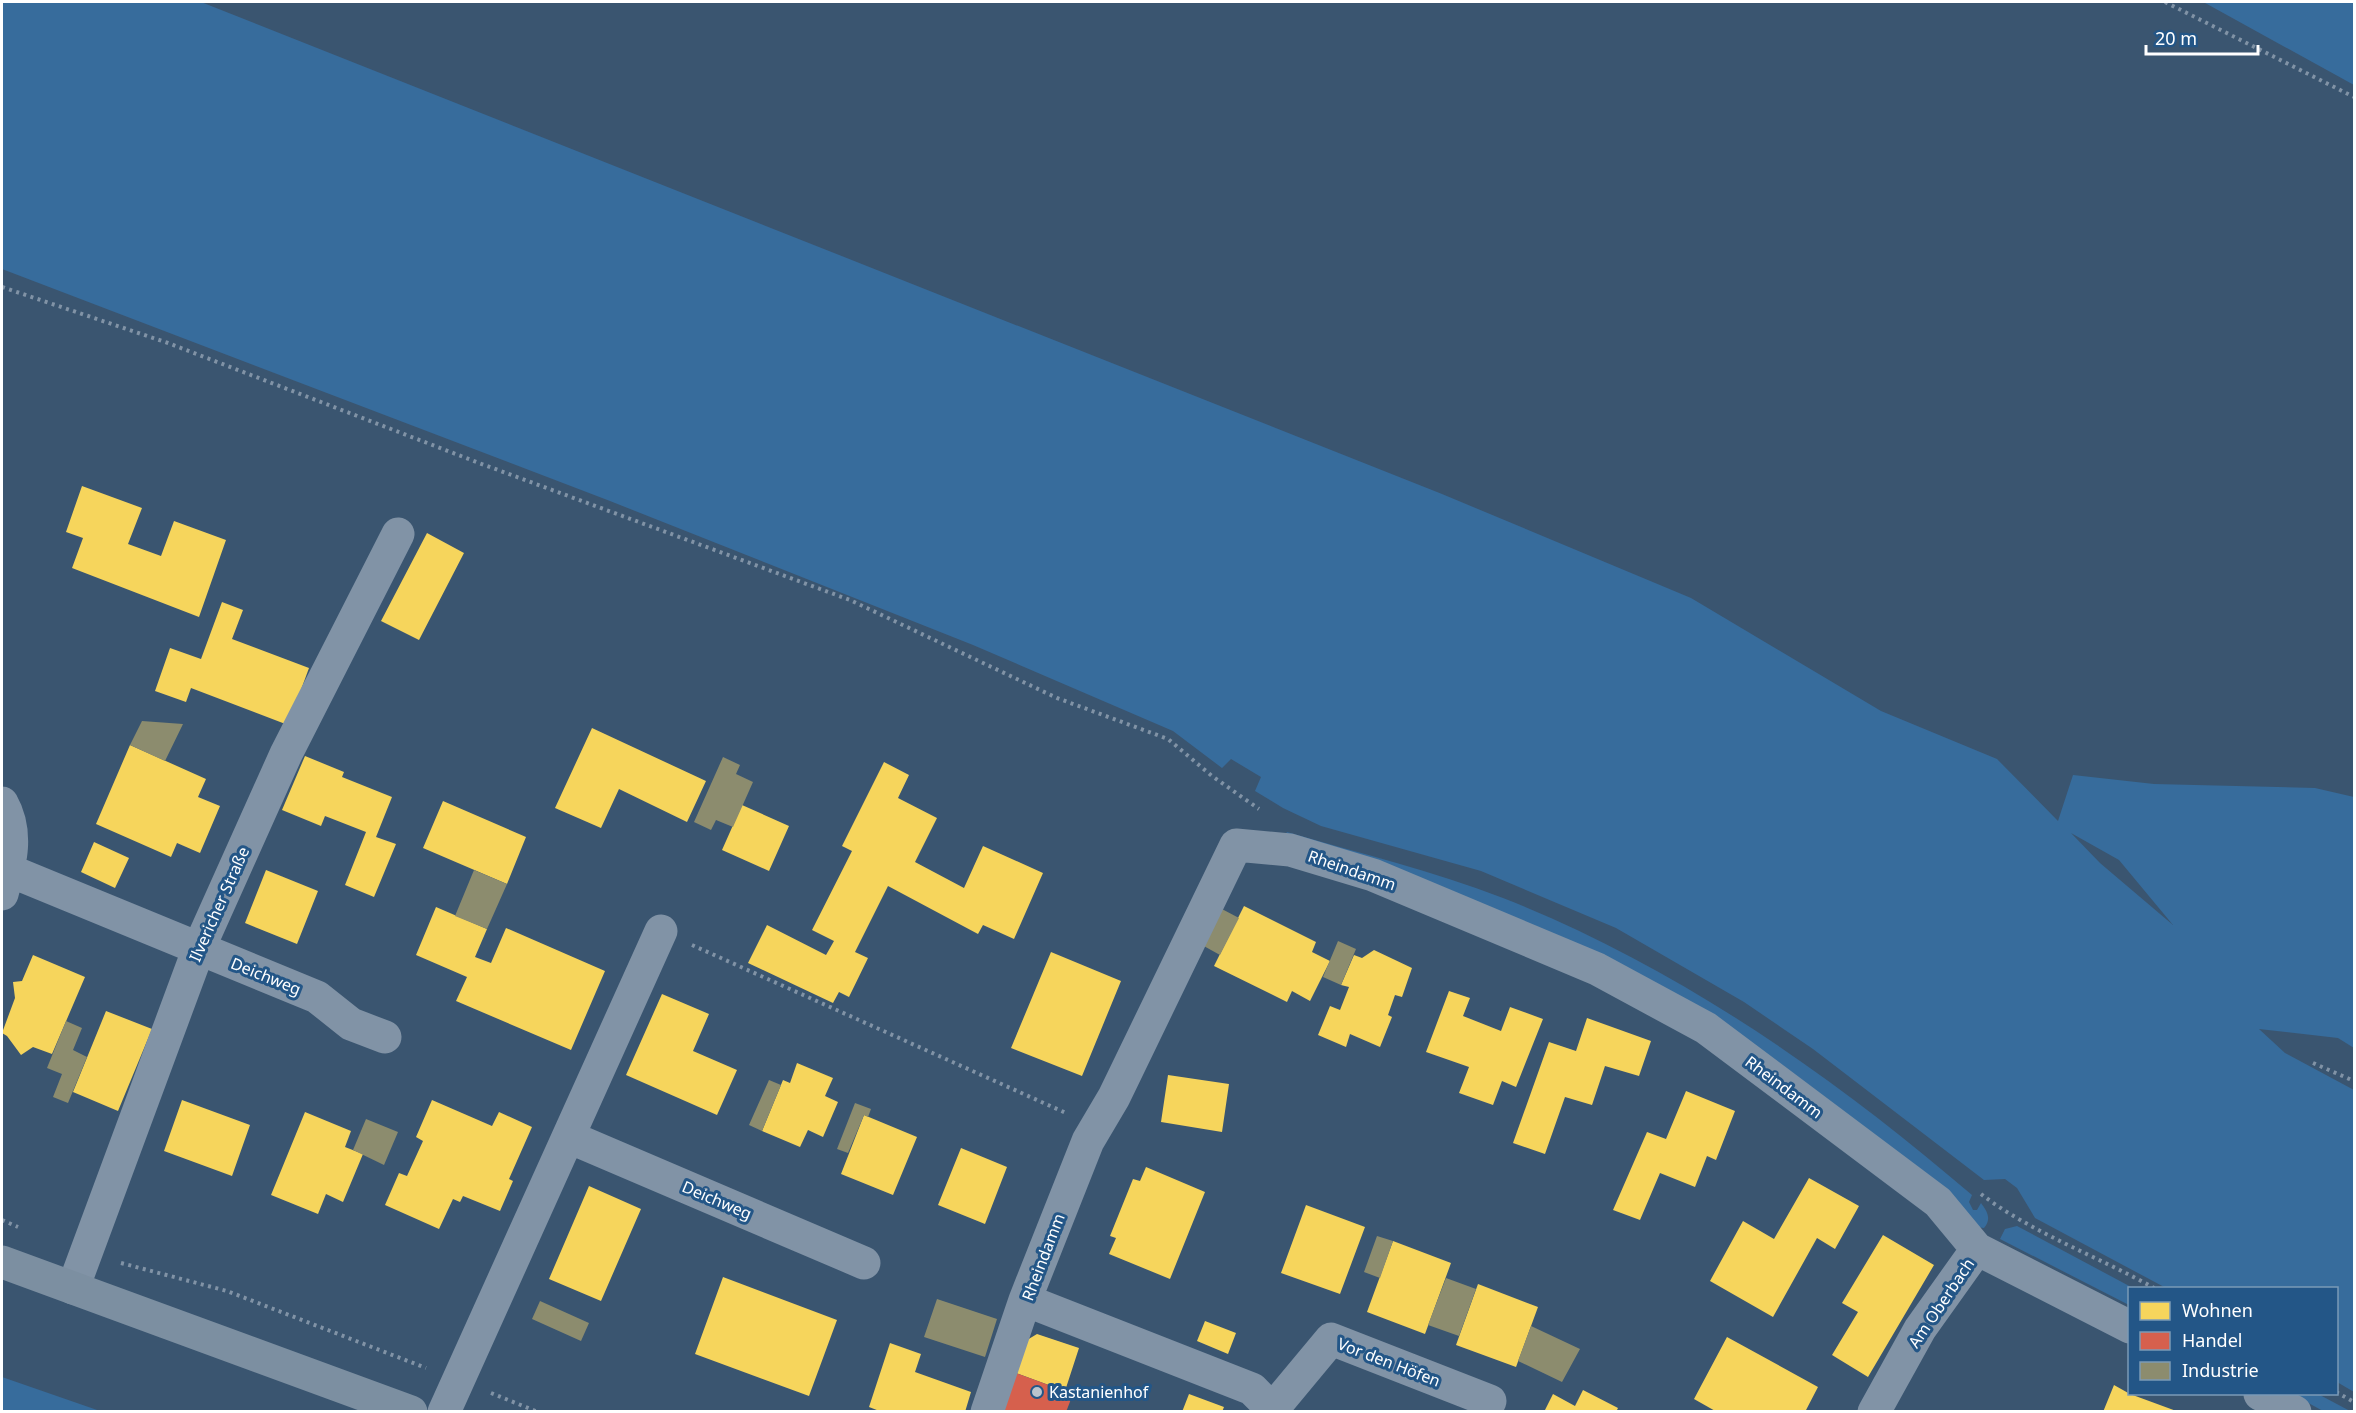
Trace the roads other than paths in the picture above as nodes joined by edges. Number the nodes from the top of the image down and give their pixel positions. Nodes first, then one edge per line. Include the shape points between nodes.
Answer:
1 (398, 534) dead end
2 (2, 803) edge
3 (5, 882) edge
4 (661, 931) road end
5 (199, 948) junction
6 (385, 1037) dead end
7 (569, 1137) junction
8 (1977, 1249) junction
9 (2, 1262) edge
10 (864, 1263) dead end
11 (74, 1288) junction
12 (1025, 1300) junction
13 (2128, 1326) edge
14 (2262, 1395) edge
15 (1274, 1411) edge
16 (411, 1412) edge
17 (444, 1412) edge
18 (987, 1412) edge
19 (1485, 1412) edge
20 (1874, 1412) edge
21 (2295, 1412) edge

1 - 5 street, Ilvericher Straße via 286,754
2 - 3 street via 8,814 13,852
3 - 5 street, Deichweg
4 - 7 street
5 - 6 street, Deichweg via 317,997 351,1024
5 - 11 street, Ilvericher Straße
7 - 10 street, Deichweg
7 - 17 street
8 - 12 street, Rheindamm via 1938,1202 1706,1028 1597,969 1373,875 1290,849 1236,845 1088,1141
8 - 13 street, Am Oberbach
8 - 20 street, Am Oberbach via 1920,1329
9 - 11 street
11 - 16 street
12 - 15 street, Vor den Höfen via 1252,1389
12 - 18 street, Rheindamm
14 - 21 street
15 - 19 street, Vor den Höfen via 1330,1339 1490,1401

